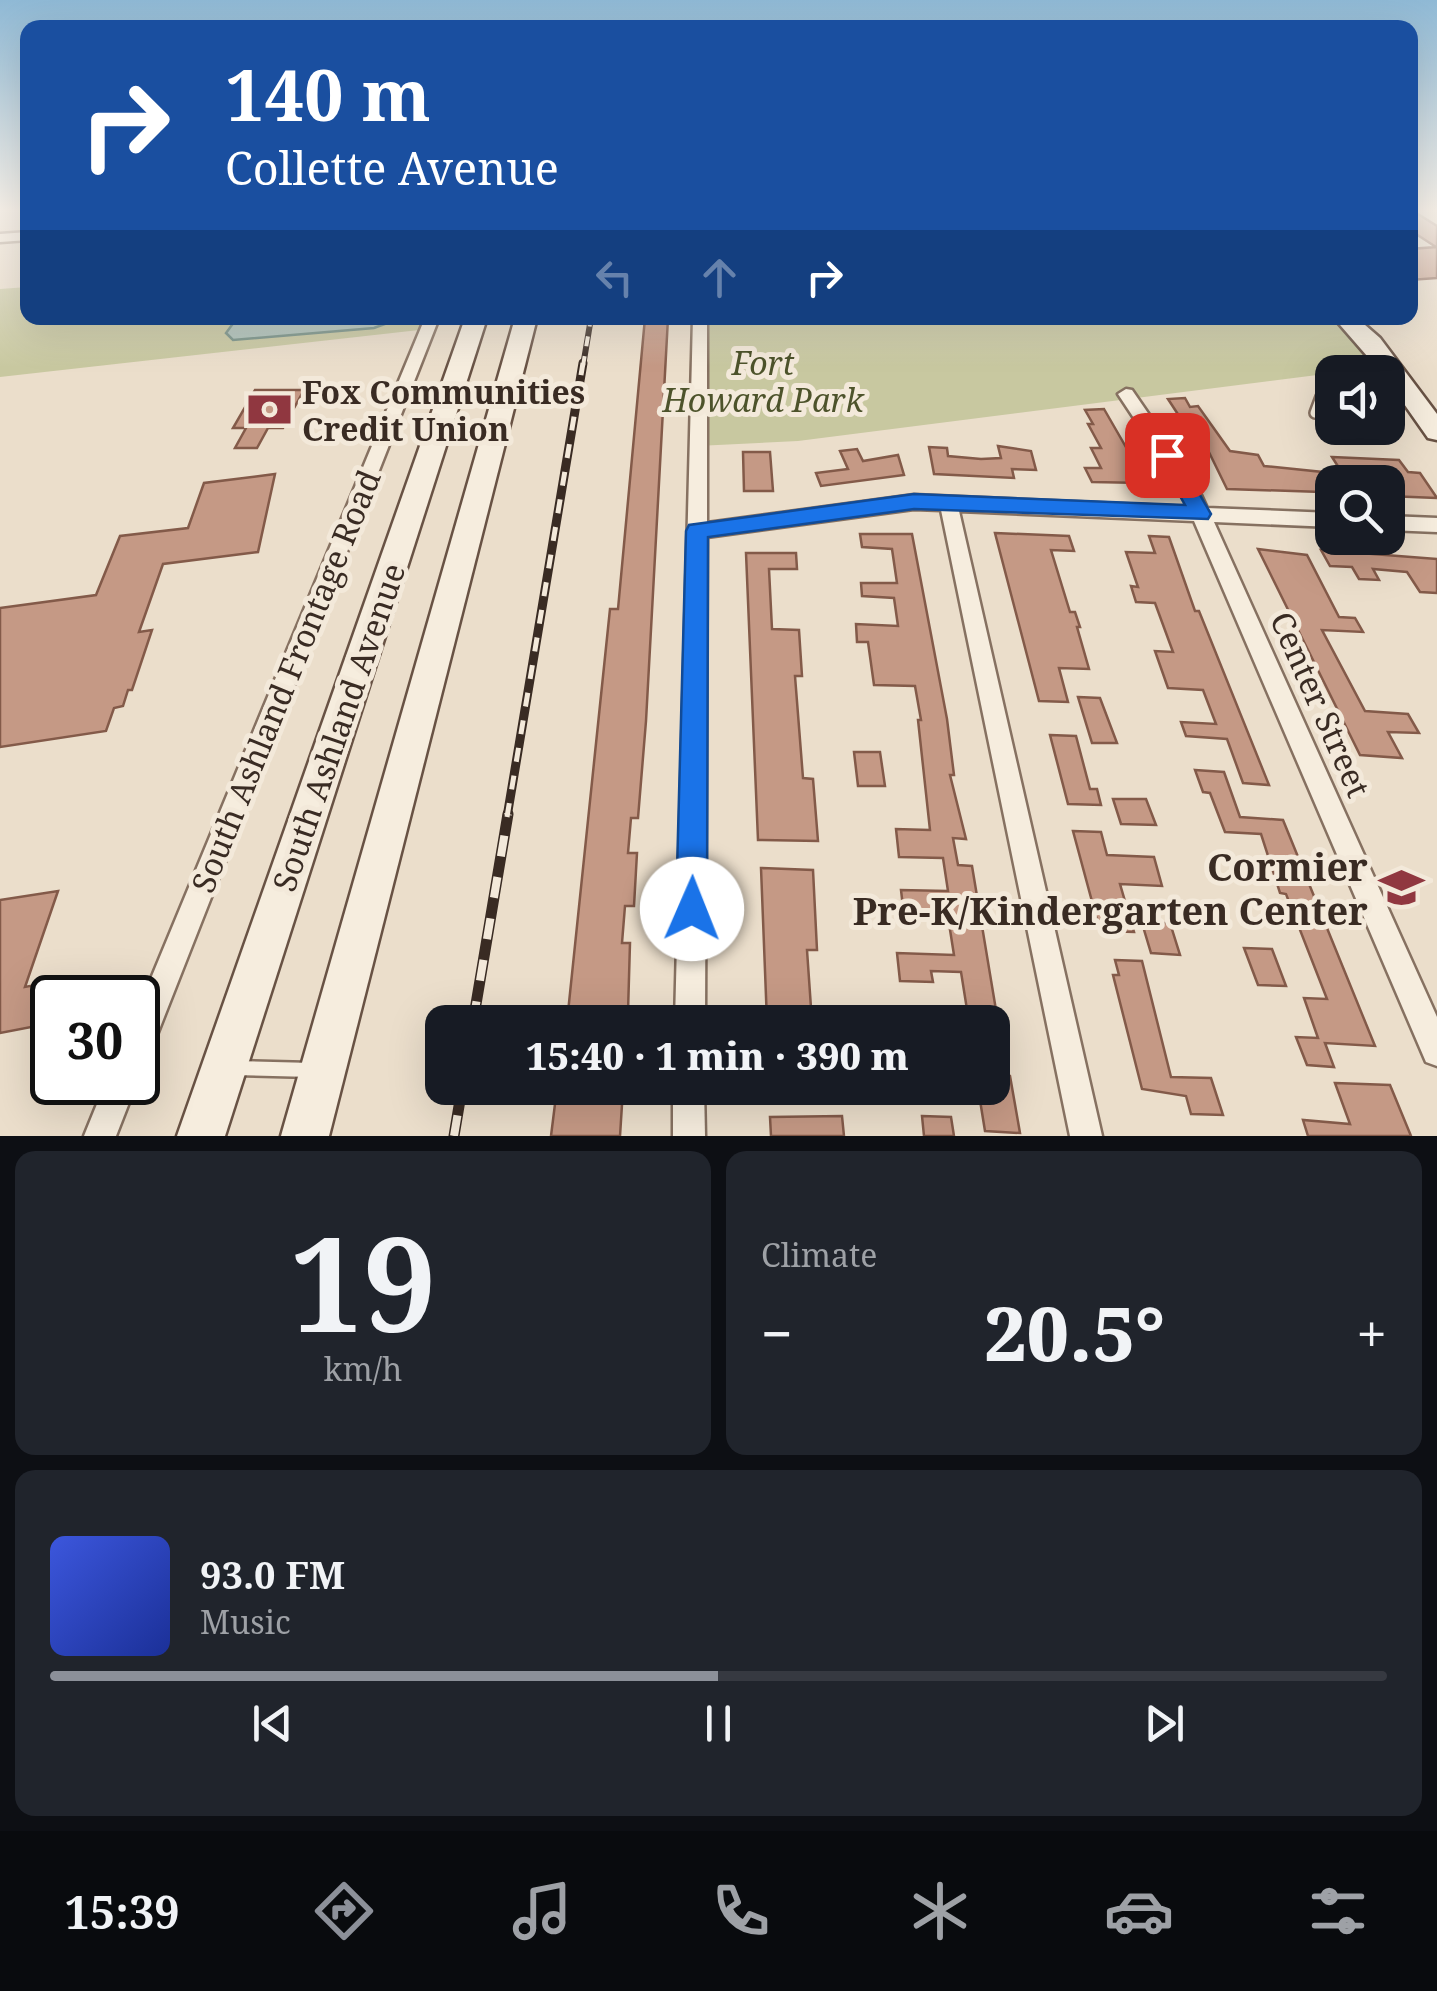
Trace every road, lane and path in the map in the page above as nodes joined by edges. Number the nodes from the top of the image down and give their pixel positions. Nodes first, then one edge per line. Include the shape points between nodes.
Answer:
1 (429, 325) edge
2 (474, 325) edge
3 (524, 325) edge
4 (700, 325) edge
5 (1352, 325) edge
6 (1378, 355) edge
7 (1126, 394) dead end
8 (1405, 400) edge
9 (1437, 432) edge
10 (948, 502) junction
11 (1200, 514) junction
12 (1315, 519) edge
13 (1405, 524) edge
14 (1437, 525) edge
15 (697, 531) junction
16 (160, 991) edge
17 (690, 1005) edge
18 (1431, 1025) edge
19 (1437, 1052) edge
20 (223, 1068) junction
21 (322, 1070) junction
22 (113, 1105) edge
23 (689, 1105) edge
24 (100, 1136) edge
25 (200, 1136) edge
26 (305, 1136) edge
27 (688, 1136) edge
28 (1086, 1136) edge

1 - 16 street, South Ashland Frontage Road
2 - 20 main road, South Ashland Avenue
3 - 21 main road, South Ashland Avenue
4 - 15 street
5 - 6 main road
7 - 11 street, Center Street
8 - 9 main road
10 - 11 street
10 - 15 street
10 - 28 street
11 - 12 street
11 - 18 street, Center Street
13 - 14 street
15 - 17 street
18 - 19 street, Center Street
20 - 21 lane
20 - 25 main road, South Ashland Avenue
21 - 26 main road, South Ashland Avenue
22 - 24 street
23 - 27 street

